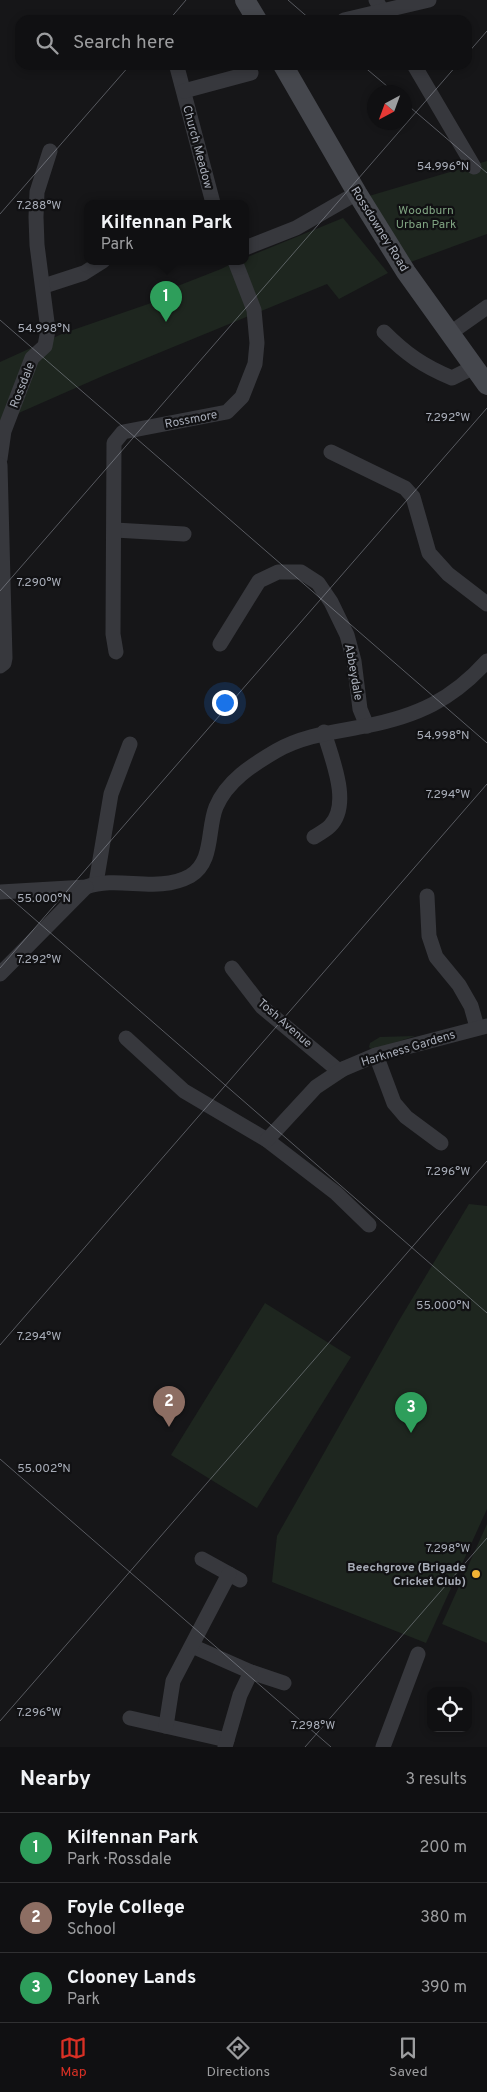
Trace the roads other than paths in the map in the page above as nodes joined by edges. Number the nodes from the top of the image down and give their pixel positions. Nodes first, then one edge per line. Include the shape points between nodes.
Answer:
1 (245, 0) edge
2 (429, 0) edge
3 (382, 11) edge
4 (254, 15) edge
5 (365, 15) edge
6 (178, 70) edge
7 (286, 70) edge
8 (417, 70) edge
9 (251, 73) dead end
10 (184, 91) junction
11 (50, 151) dead end
12 (474, 167) dead end
13 (357, 193) junction
14 (211, 200) edge
15 (249, 246) edge
16 (97, 265) edge
17 (237, 265) edge
18 (44, 286) junction
19 (487, 308) edge
20 (384, 332) dead end
21 (449, 334) junction
22 (474, 366) junction
23 (487, 385) edge
24 (331, 452) dead end
25 (0, 459) edge
26 (0, 465) edge
27 (115, 530) junction
28 (184, 534) dead end
29 (487, 604) edge
30 (220, 644) dead end
31 (116, 652) dead end
32 (487, 661) edge
33 (0, 666) edge
34 (366, 726) junction
35 (324, 732) junction
36 (130, 744) dead end
37 (314, 838) dead end
38 (91, 885) junction
39 (0, 892) edge
40 (427, 896) dead end
41 (232, 968) dead end
42 (0, 974) edge
43 (482, 1026) edge
44 (126, 1038) dead end
45 (376, 1055) junction
46 (343, 1069) junction
47 (267, 1140) junction
48 (442, 1143) dead end
49 (369, 1225) dead end
50 (202, 1559) dead end
51 (192, 1646) junction
52 (418, 1654) dead end
53 (251, 1672) junction
54 (284, 1683) dead end
55 (130, 1718) dead end
56 (166, 1726) junction
57 (226, 1743) edge
58 (383, 1747) edge

1 - 4 main road
2 - 3 street
3 - 5 street
6 - 10 street, Church Meadow
7 - 13 main road, Rossdowney Road
8 - 12 street
9 - 10 street, Church Meadow
10 - 14 street, Church Meadow
11 - 18 street, Rossdale via 37,192 37,245
13 - 15 street via 296,228
13 - 21 main road, Rossdowney Road
16 - 18 street via 84,273
17 - 27 street, Rossmore via 254,310 257,343 255,364 242,397 226,412 123,432 114,443
18 - 25 street, Rossdale via 48,330 45,346 32,358 4,431
19 - 21 street
20 - 22 street via 425,367 452,378
21 - 22 main road, Rossdowney Road
22 - 23 main road, Rossdowney Road
24 - 29 street via 405,488 413,497 429,553 448,574
26 - 33 street via 5,658
27 - 28 street
27 - 31 street, Rossmore via 113,634
30 - 34 street, Abbeydale via 259,581 278,572 301,572 318,583 332,602 347,635
32 - 34 street via 468,682 435,705
34 - 35 street
35 - 37 street via 340,787 340,804 332,825
35 - 38 street via 278,750 235,779 216,807 200,867 190,875 154,885
36 - 38 street via 110,794
38 - 39 street
38 - 42 street
40 - 43 street via 429,936 436,957 459,985
41 - 46 street, Tosh Avenue via 262,1007 339,1071
43 - 45 street, Harkness Gardens
44 - 47 street via 184,1090
45 - 46 street, Harkness Gardens
45 - 48 street via 394,1103 406,1117
46 - 47 street, Harkness Gardens via 316,1087
47 - 49 street via 336,1193
50 - 51 street via 235,1577
51 - 53 street
51 - 56 street via 173,1681
52 - 58 street
53 - 54 street
53 - 57 street via 240,1695
55 - 56 street
56 - 57 street

